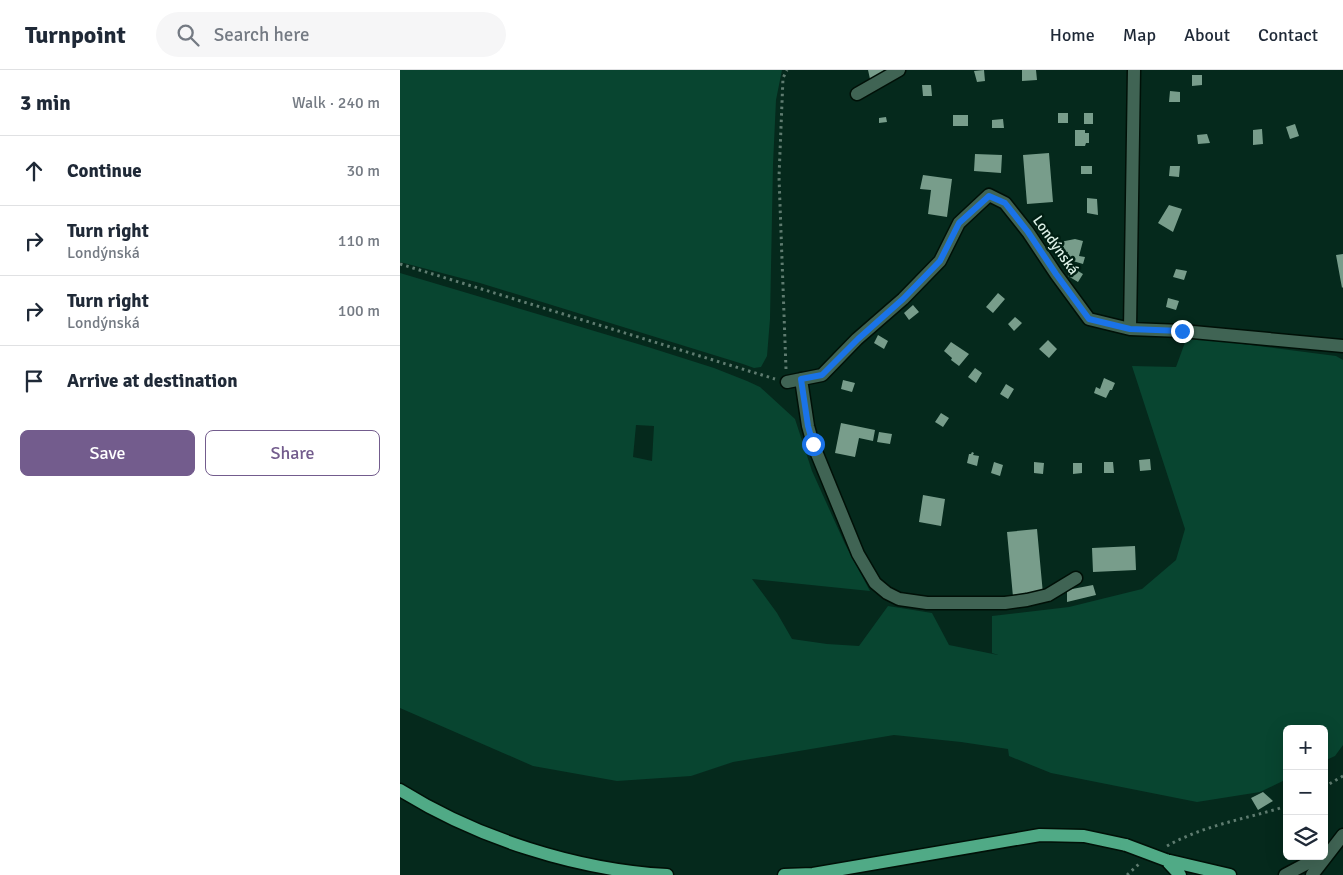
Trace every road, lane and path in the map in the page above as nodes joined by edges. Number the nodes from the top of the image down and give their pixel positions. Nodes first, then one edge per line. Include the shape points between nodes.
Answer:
1 (787, 70) edge
2 (899, 70) edge
3 (1134, 70) edge
4 (858, 94) dead end
5 (400, 264) edge
6 (1130, 329) junction
7 (1343, 346) edge
8 (801, 379) junction
9 (787, 382) junction
10 (1076, 578) dead end
11 (1343, 776) edge
12 (1328, 785) edge
13 (400, 790) edge
14 (1283, 807) edge
15 (1343, 834) edge
16 (1328, 851) edge
17 (1163, 855) junction
18 (1146, 858) dead end
19 (1314, 860) edge
20 (1321, 860) edge
21 (667, 875) edge
22 (784, 875) edge
23 (1127, 875) edge
24 (1180, 875) edge
25 (1230, 875) edge
26 (1285, 875) edge
27 (1312, 875) edge

1 - 9 path via 783,78 780,177
2 - 4 street
3 - 6 street
5 - 9 path
6 - 7 street, Londýnská
6 - 8 street, Londýnská via 1089,319 1023,225 1005,203 989,196 959,223 940,261 903,299 822,375
8 - 9 street, Londýnská
8 - 10 street via 813,444 858,554 875,583 887,593 900,599 927,603 1005,603 1048,595
11 - 12 path
13 - 21 main road via 455,821 512,843 576,862
14 - 17 path via 1181,838
15 - 16 street
17 - 22 main road, bridge via 1084,836 1040,836 813,874
17 - 24 main road
17 - 25 main road
18 - 23 path
19 - 26 street
20 - 27 street

